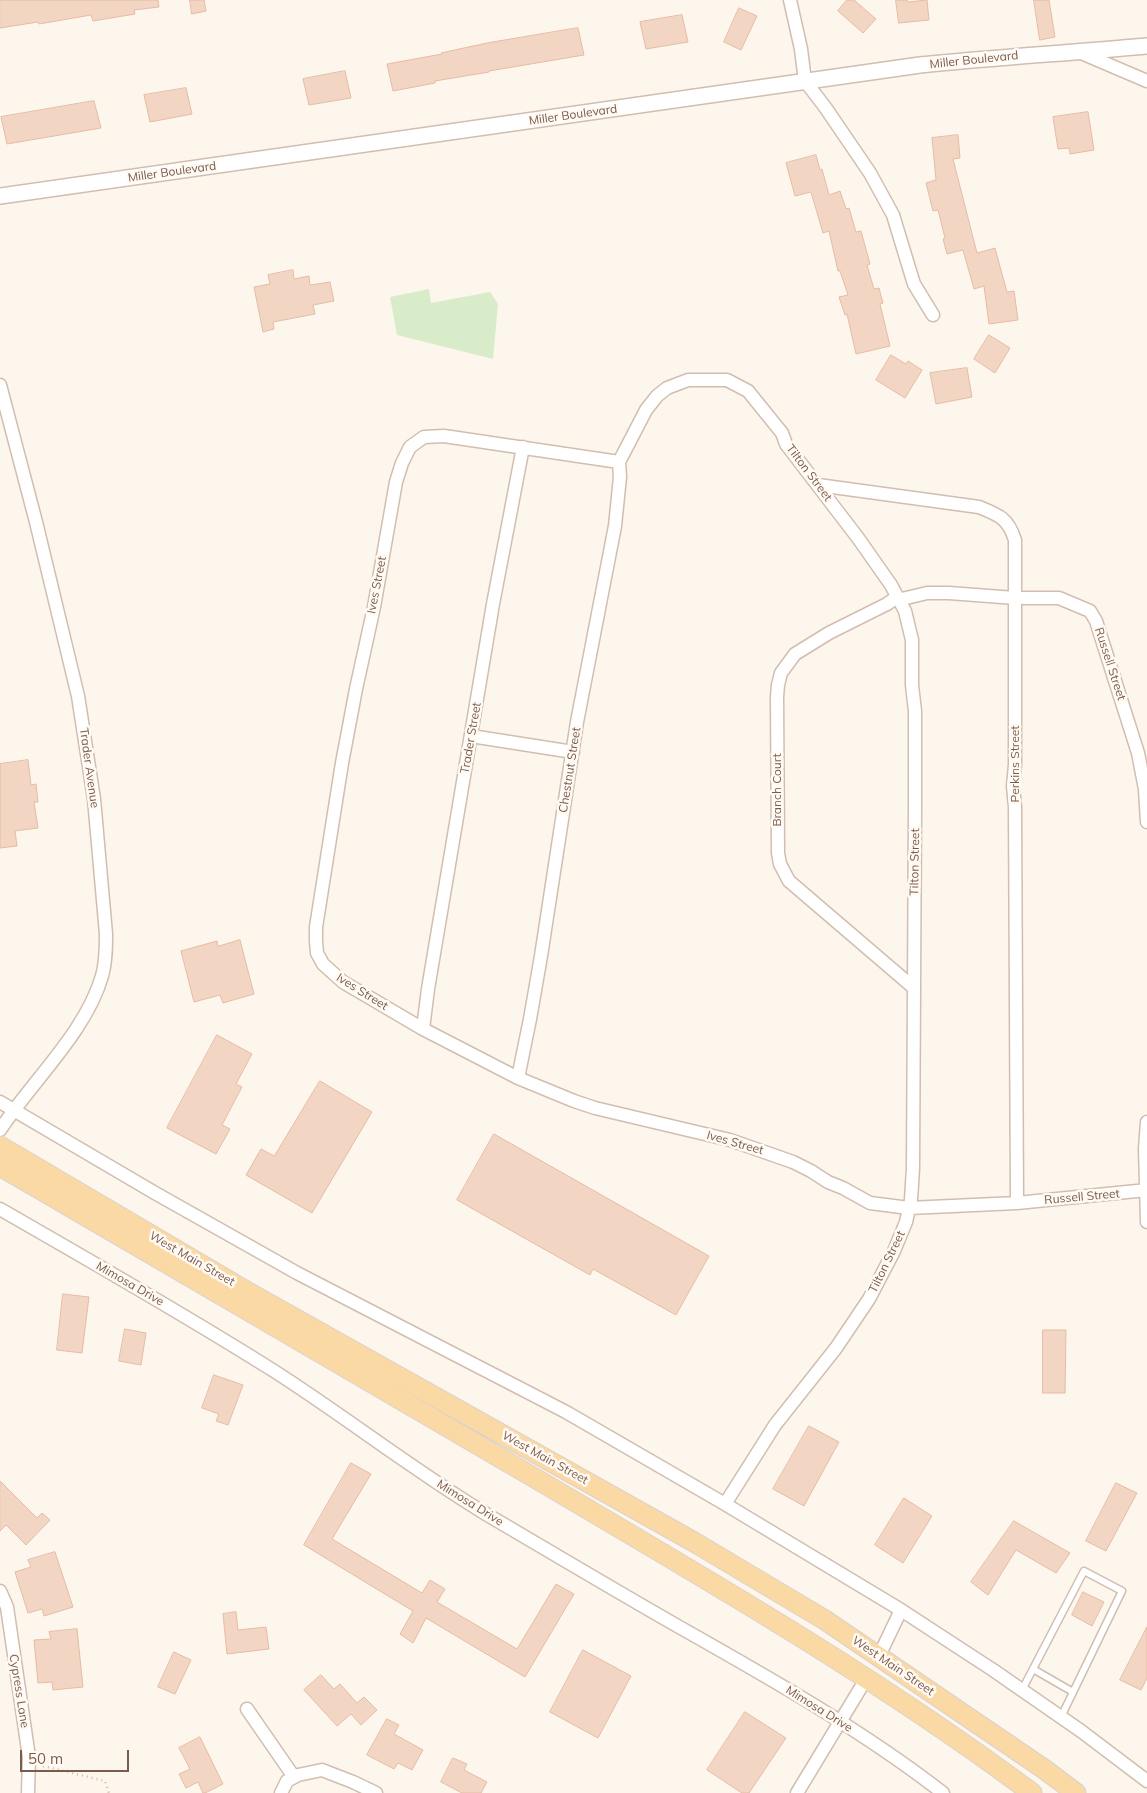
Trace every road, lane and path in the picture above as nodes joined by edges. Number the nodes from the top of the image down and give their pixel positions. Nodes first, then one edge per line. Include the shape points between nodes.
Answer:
1 (790, 0) edge
2 (1147, 46) edge
3 (1079, 52) junction
4 (805, 81) junction
5 (1147, 81) edge
6 (0, 196) edge
7 (934, 316) dead end
8 (0, 385) edge
9 (523, 447) junction
10 (619, 462) junction
11 (818, 485) junction
12 (897, 597) junction
13 (1015, 598) junction
14 (471, 736) junction
15 (573, 752) junction
16 (1147, 822) edge
17 (914, 988) junction
18 (423, 1029) junction
19 (518, 1078) junction
20 (0, 1102) edge
21 (13, 1110) junction
22 (1147, 1122) edge
23 (0, 1130) edge
24 (0, 1146) edge
25 (0, 1166) edge
26 (1146, 1190) edge
27 (1017, 1203) junction
28 (909, 1208) junction
29 (0, 1209) edge
30 (1147, 1222) edge
31 (725, 1504) junction
32 (0, 1591) edge
33 (901, 1610) junction
34 (879, 1656) junction
35 (1034, 1669) junction
36 (866, 1678) junction
37 (1022, 1690) junction
38 (1073, 1692) junction
39 (247, 1709) dead end
40 (1061, 1717) junction
41 (840, 1721) junction
42 (29, 1762) junction
43 (294, 1777) junction
44 (1147, 1781) edge
45 (28, 1793) edge
46 (109, 1793) edge
47 (281, 1793) edge
48 (376, 1793) edge
49 (797, 1793) edge
50 (943, 1793) edge
51 (1032, 1793) edge
52 (1076, 1793) edge

1 - 4 street
2 - 3 street, Miller Boulevard
3 - 4 street, Miller Boulevard via 920,65
3 - 5 street
4 - 6 street, Miller Boulevard
4 - 7 street via 880,190 893,216 914,284
8 - 21 street, Trader Avenue via 78,696 94,800 106,934 106,956 95,997 73,1033
9 - 10 street, Ives Street
9 - 14 street, Trader Street
9 - 18 street, Ives Street via 433,436 417,441 405,454 396,482 342,763 316,928 317,953 323,964 343,982
10 - 11 street, Tilton Street via 646,410 667,388 688,380 727,380 748,391 755,399
10 - 15 street, Chestnut Street via 615,526
11 - 12 street, Tilton Street
11 - 13 street, Perkins Street via 968,505 998,514 1009,525 1015,540
12 - 13 street, Russell Street via 949,593
12 - 17 street, Tilton Street via 905,611 912,640 915,711
12 - 17 street, Branch Court via 795,654 781,673 777,697 777,840 780,864 789,881
13 - 16 street, Russell Street via 1059,598 1090,611 1096,621 1138,753
13 - 27 street, Perkins Street via 1013,786 1016,807
14 - 15 street
14 - 18 street, Trader Street
15 - 19 street, Chestnut Street
17 - 28 street, Tilton Street via 913,1168
18 - 19 street, Ives Street
19 - 28 street, Ives Street via 595,1108 752,1146 799,1165 870,1203
20 - 21 street
21 - 23 street, Trader Avenue
21 - 31 street via 297,1273 566,1412
22 - 26 street
24 - 34 main road, West Main Street via 248,1292 694,1542
25 - 36 main road, West Main Street via 678,1562
26 - 27 street, Russell Street
26 - 30 street
27 - 28 street, Ives Street
28 - 31 street, Tilton Street via 894,1251 859,1316 775,1425
29 - 41 street, Mimosa Drive via 194,1320 485,1513
31 - 33 street
32 - 42 street, Cypress Lane via 7,1607
33 - 34 street
33 - 37 street
34 - 36 main road
34 - 52 main road, West Main Street
35 - 37 lane
35 - 38 lane
35 - 38 lane via 1084,1571 1122,1591
36 - 41 street
36 - 51 main road, West Main Street via 921,1713
37 - 40 street
38 - 40 lane
39 - 43 street
40 - 44 street
41 - 49 street
41 - 50 street, Mimosa Drive
42 - 45 street, Cypress Lane
42 - 46 path via 105,1781
43 - 47 street via 287,1781
43 - 48 street via 322,1770

